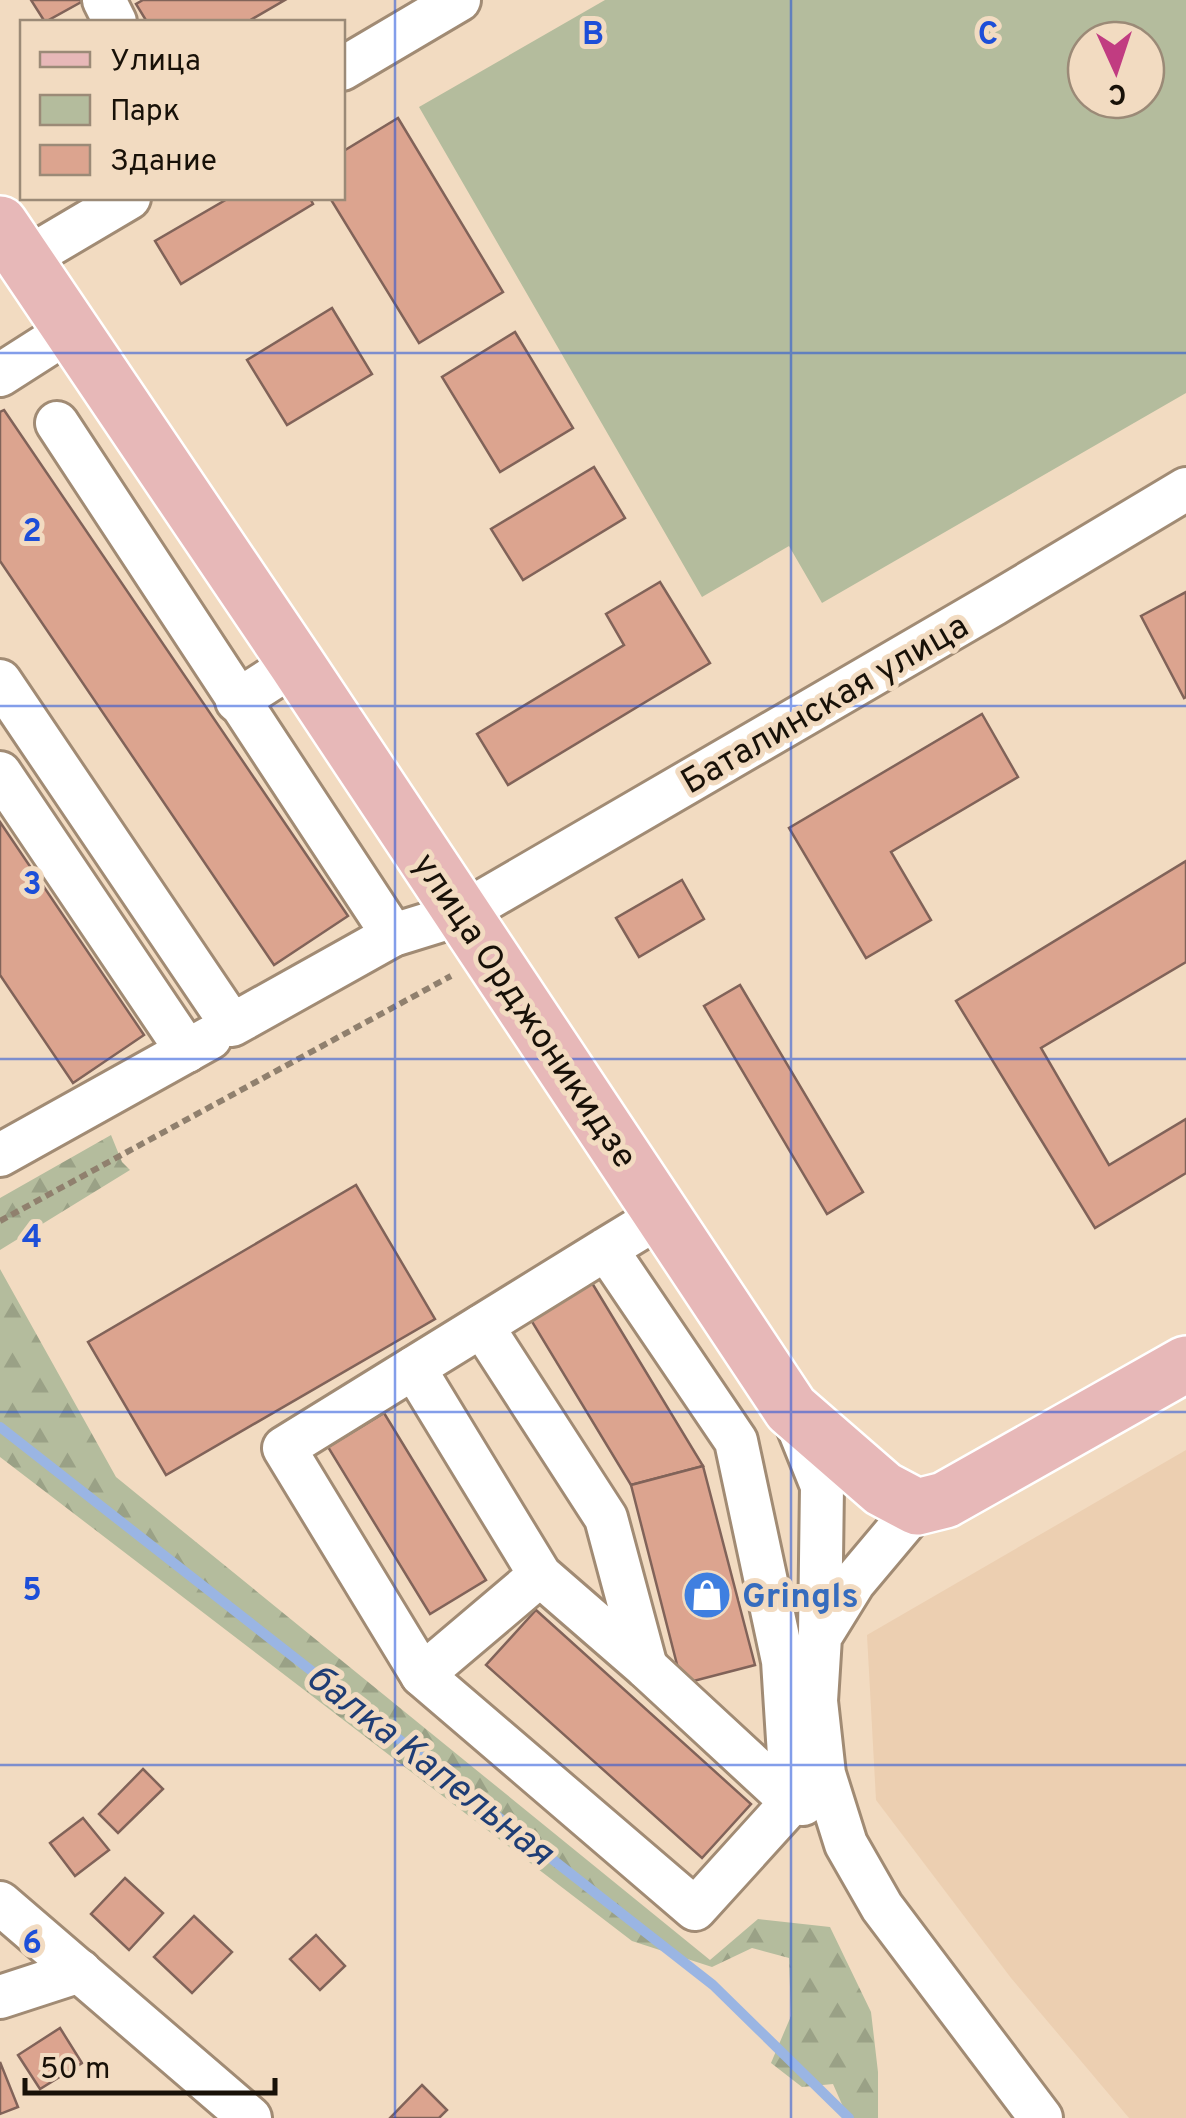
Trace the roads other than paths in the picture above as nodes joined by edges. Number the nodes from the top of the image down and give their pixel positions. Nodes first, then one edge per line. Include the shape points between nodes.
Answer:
1 (459, 0) edge
2 (345, 68) edge
3 (123, 200) edge
4 (12, 242) edge
5 (64, 318) junction
6 (0, 341) edge
7 (0, 375) edge
8 (57, 423) dead end
9 (1186, 489) edge
10 (296, 663) junction
11 (0, 681) edge
12 (237, 701) junction
13 (0, 773) edge
14 (474, 933) junction
15 (393, 936) junction
16 (232, 1025) junction
17 (187, 1051) junction
18 (0, 1156) edge
19 (662, 1214) junction
20 (606, 1249) junction
21 (482, 1326) junction
22 (740, 1332) junction
23 (1186, 1364) edge
24 (684, 1365) junction
25 (414, 1368) junction
26 (791, 1409) junction
27 (918, 1507) junction
28 (540, 1575) junction
29 (820, 1637) junction
30 (646, 1667) junction
31 (422, 1674) junction
32 (813, 1805) junction
33 (0, 1903) edge
34 (80, 1972) junction
35 (0, 1996) edge
36 (250, 2118) edge
37 (1041, 2118) edge

1 - 2 street
3 - 4 street
4 - 5 main road, улица Орджоникидзе
5 - 6 street
5 - 7 street
5 - 10 main road, улица Орджоникидзе
8 - 12 street
9 - 14 street, Баталинская улица
10 - 12 street
10 - 14 main road, улица Орджоникидзе
11 - 16 street
12 - 15 street
13 - 17 street
14 - 15 street, Баталинская улица
14 - 19 main road, улица Орджоникидзе
15 - 16 street, Баталинская улица
16 - 17 street, Баталинская улица
17 - 18 street, Баталинская улица
19 - 20 street
19 - 22 main road, улица Орджоникидзе
20 - 21 street
20 - 24 street
21 - 25 street
21 - 30 street via 606,1518
22 - 24 street
22 - 26 main road, улица Орджоникидзе
23 - 27 main road via 945,1500
24 - 32 street via 736,1442
25 - 28 street
25 - 31 street via 284,1448
26 - 27 main road, улица Орджоникидзе via 883,1489
26 - 29 street via 822,1486
27 - 29 street via 854,1582
28 - 30 street
28 - 31 street
29 - 32 street via 816,1701 824,1774
30 - 32 street
31 - 32 street via 695,1909
32 - 37 street
33 - 34 street
34 - 35 street
34 - 36 street

